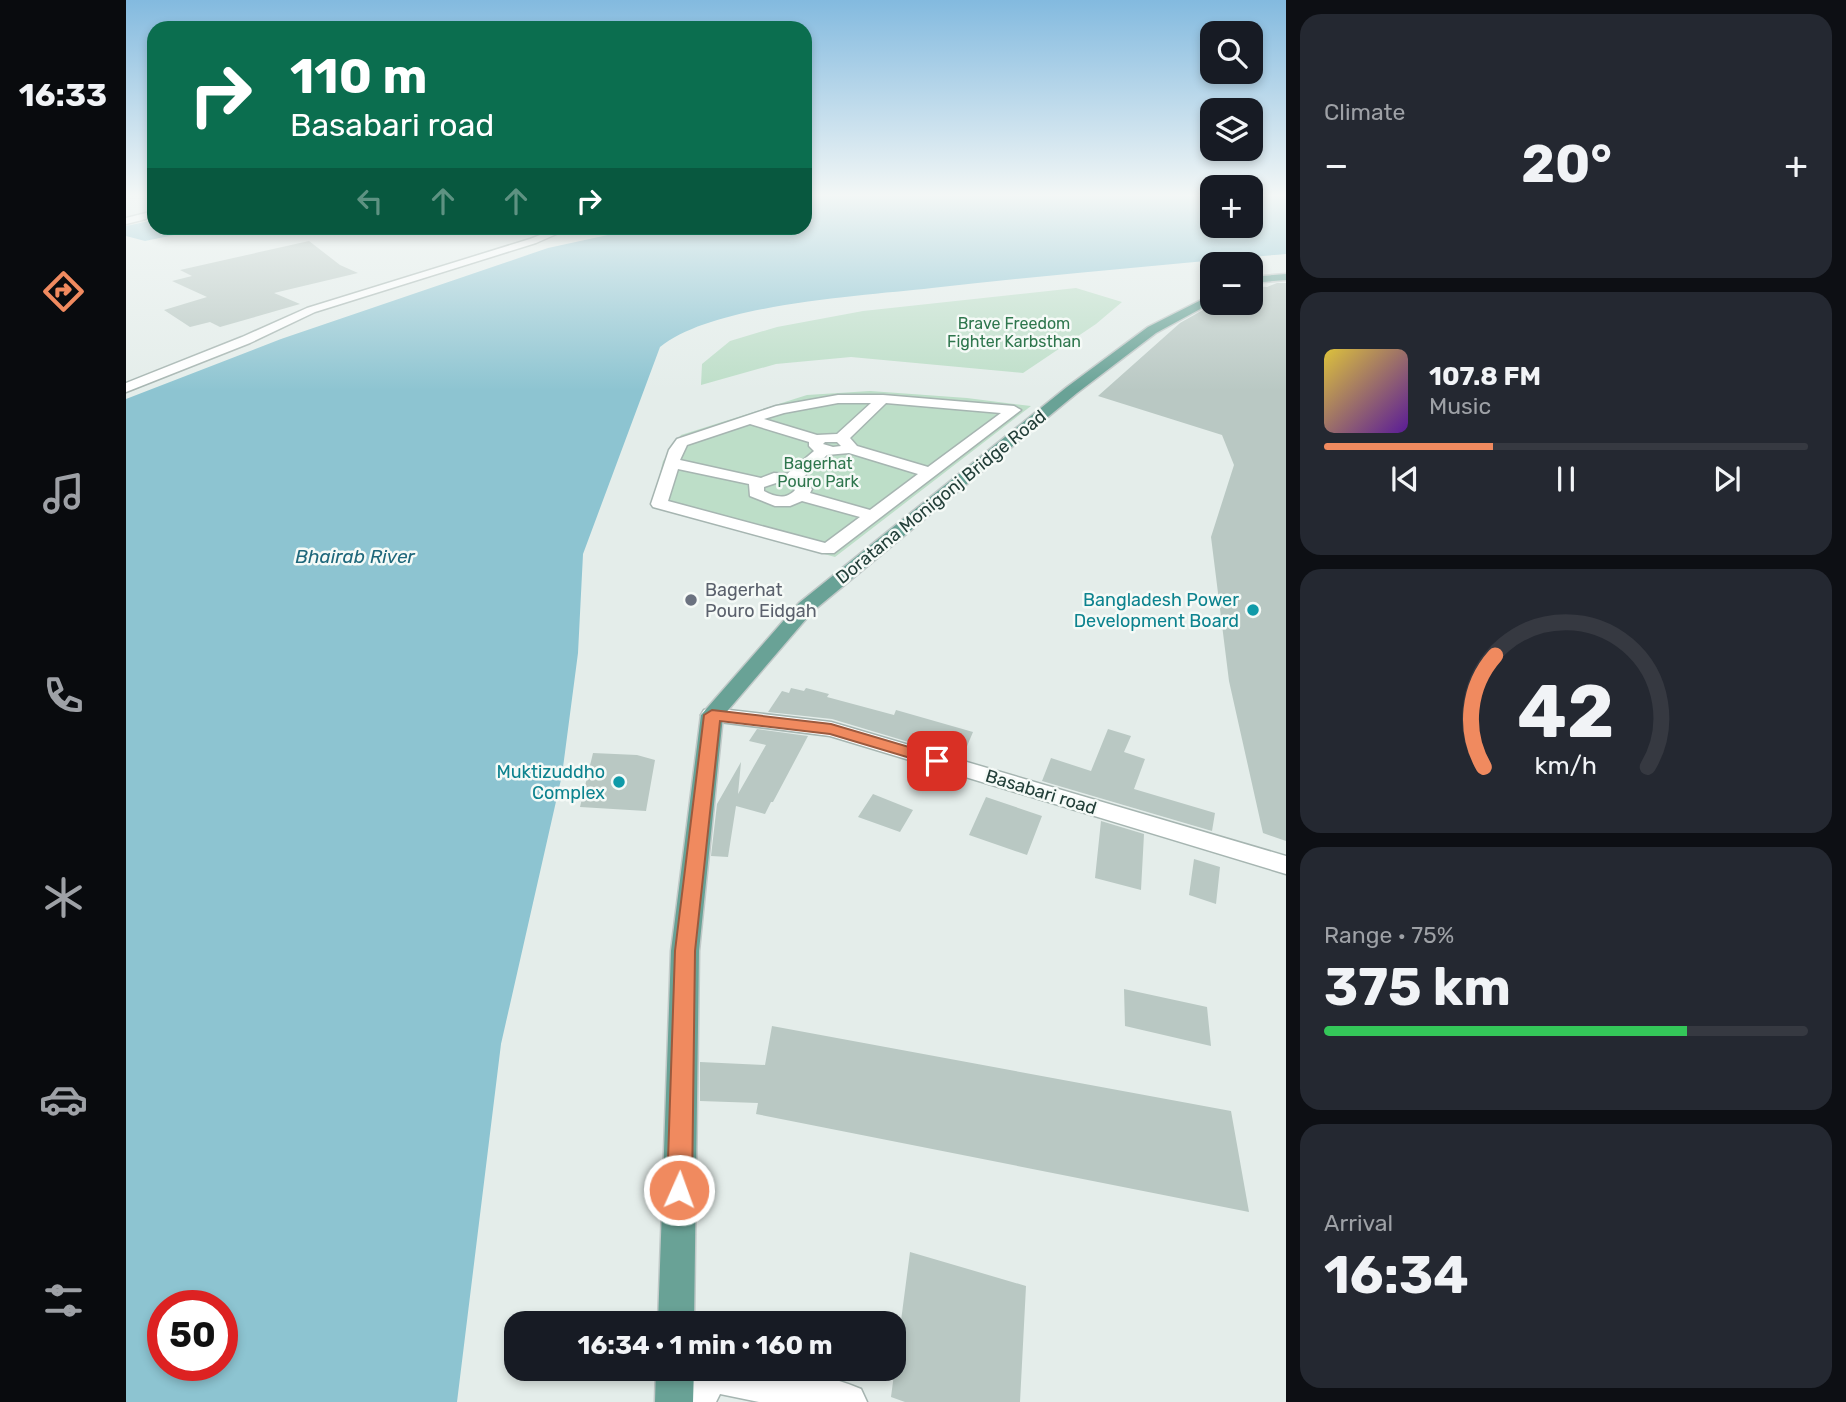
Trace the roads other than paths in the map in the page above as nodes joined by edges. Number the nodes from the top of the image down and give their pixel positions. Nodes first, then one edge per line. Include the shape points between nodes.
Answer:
1 (467, 260) edge
2 (1286, 276) edge
3 (1263, 279) edge
4 (1200, 305) edge
5 (126, 388) edge
6 (884, 399) junction
7 (748, 419) junction
8 (844, 443) junction
9 (821, 445) junction
10 (671, 463) junction
11 (931, 472) junction
12 (791, 479) junction
13 (760, 482) junction
14 (802, 495) junction
15 (768, 499) junction
16 (870, 515) junction
17 (738, 525) junction
18 (712, 715) junction
19 (1286, 865) edge
20 (676, 1311) edge
21 (675, 1381) edge
22 (674, 1402) edge
23 (696, 1402) edge
24 (848, 1402) edge

1 - 5 street via 311,310
2 - 3 main road
4 - 18 main road, Doratana Monigonj Bridge Road via 1153,330 1072,390 806,607
6 - 7 street via 805,403
6 - 8 street
6 - 11 street via 1014,410
7 - 9 street
7 - 10 street via 682,442
8 - 9 street via 828,437
8 - 11 street
9 - 12 street
10 - 13 street
10 - 17 street via 659,504
11 - 16 street
12 - 13 street
12 - 14 street via 802,485
13 - 15 street via 756,493
14 - 15 street via 786,501
14 - 16 street
15 - 17 street
16 - 17 street via 828,549
18 - 19 street, Basabari road via 831,729
18 - 20 main road via 685,951
21 - 22 main road
23 - 24 street via 710,1373

